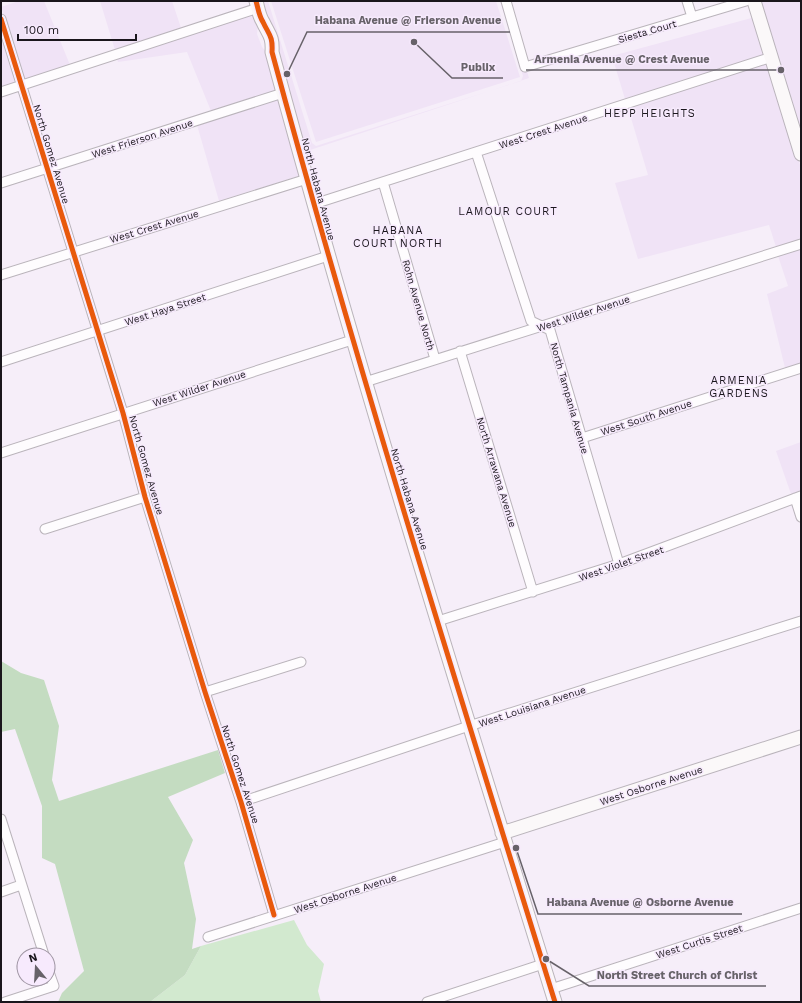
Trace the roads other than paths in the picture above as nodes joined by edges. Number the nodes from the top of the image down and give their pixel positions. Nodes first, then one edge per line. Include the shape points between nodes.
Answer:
1 (506, 1) edge
2 (687, 1) edge
3 (746, 1) edge
4 (754, 1) edge
5 (257, 4) edge
6 (692, 18) junction
7 (1, 19) edge
8 (772, 58) junction
9 (22, 86) junction
10 (1, 92) edge
11 (283, 93) junction
12 (476, 152) junction
13 (801, 154) edge
14 (47, 168) junction
15 (307, 179) junction
16 (383, 182) junction
17 (1, 183) edge
18 (314, 204) junction
19 (801, 244) edge
20 (73, 252) junction
21 (328, 256) junction
22 (1, 275) edge
23 (541, 326) junction
24 (97, 331) junction
25 (352, 340) junction
26 (460, 351) junction
27 (435, 359) junction
28 (1, 362) edge
29 (801, 368) edge
30 (365, 382) junction
31 (123, 413) junction
32 (582, 438) junction
33 (1, 453) edge
34 (145, 497) junction
35 (798, 497) edge
36 (801, 517) edge
37 (45, 529) dead end
38 (620, 564) junction
39 (533, 592) junction
40 (438, 621) junction
41 (801, 622) edge
42 (301, 662) dead end
43 (205, 692) junction
44 (469, 726) junction
45 (801, 737) edge
46 (241, 802) junction
47 (1, 819) edge
48 (503, 837) junction
49 (21, 886) junction
50 (1, 892) edge
51 (801, 908) edge
52 (274, 915) junction
53 (208, 937) dead end
54 (41, 947) edge
55 (543, 964) junction
56 (51, 987) edge
57 (551, 989) junction
58 (5, 1002) edge
59 (427, 1002) edge
60 (555, 1002) edge

1 - 6 street, Siesta Court via 525,67
2 - 6 street
3 - 6 street, Siesta Court
4 - 8 street
5 - 9 street
5 - 11 street, North Habana Avenue via 263,22 261,32 265,44 272,52
7 - 9 street, North Gomez Avenue
8 - 12 street, West Crest Avenue
8 - 13 street
9 - 10 street
9 - 14 street, North Gomez Avenue
11 - 14 street, West Frierson Avenue
11 - 15 street, North Habana Avenue
12 - 16 street, West Crest Avenue
12 - 23 street, North Tampania Avenue via 531,321
14 - 17 street, West Frierson Avenue
14 - 20 street, North Gomez Avenue
15 - 18 street, North Habana Avenue
15 - 20 street, West Crest Avenue
16 - 18 street, West Crest Avenue
16 - 27 street, Rohn Avenue North
18 - 21 street, North Habana Avenue
19 - 23 street, West Wilder Avenue
20 - 22 street, West Crest Avenue
20 - 24 street, North Gomez Avenue
21 - 24 street, West Haya Street
21 - 25 street, North Habana Avenue
23 - 26 street, West Wilder Avenue
23 - 32 street, North Tampania Avenue via 550,330
24 - 28 street, West Haya Street
24 - 31 street, North Gomez Avenue
25 - 30 street, North Habana Avenue
25 - 31 street, West Wilder Avenue
26 - 27 street, West Wilder Avenue
26 - 39 street, North Arrawana Avenue
27 - 30 street, West Wilder Avenue
29 - 32 street, West South Avenue
30 - 40 street, North Habana Avenue
31 - 33 street, West Wilder Avenue
31 - 34 street, North Gomez Avenue
32 - 38 street, North Tampania Avenue
34 - 37 street
34 - 43 street, North Gomez Avenue
35 - 36 street
35 - 38 street, West Violet Street
38 - 39 street, West Violet Street
39 - 40 street, West Violet Street
40 - 44 street, North Habana Avenue
41 - 44 street, West Louisiana Avenue
42 - 43 street
43 - 46 street, North Gomez Avenue
44 - 46 street, West Louisiana Avenue
44 - 48 street, North Habana Avenue
45 - 48 street, West Osborne Avenue
46 - 52 street, North Gomez Avenue
47 - 49 street
48 - 52 street, West Osborne Avenue
48 - 55 street, North Habana Avenue
49 - 50 street
49 - 54 street
51 - 57 street, West Curtis Street
52 - 53 street, West Osborne Avenue
55 - 57 street, North Habana Avenue
55 - 59 street
56 - 58 street
57 - 60 street, North Habana Avenue

